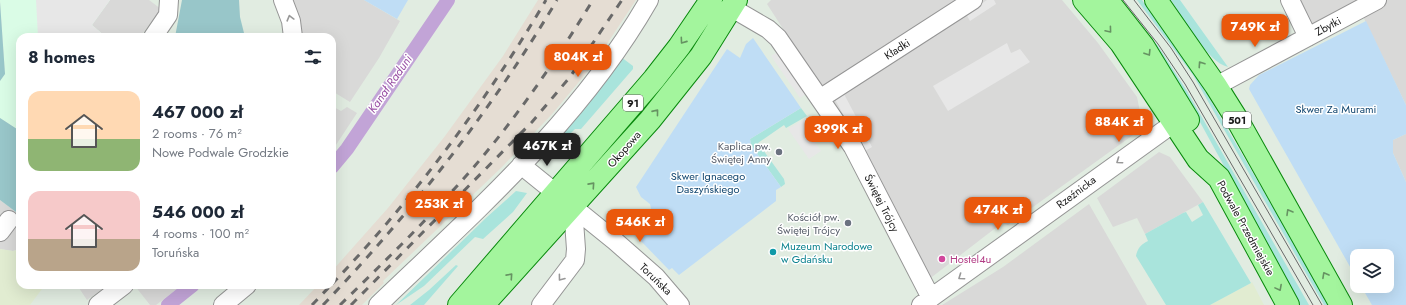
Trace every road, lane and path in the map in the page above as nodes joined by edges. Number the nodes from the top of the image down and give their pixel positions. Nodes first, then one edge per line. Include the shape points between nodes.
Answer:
1 (169, 0) edge
2 (283, 0) edge
3 (649, 0) edge
4 (973, 0) edge
5 (1084, 0) edge
6 (1107, 0) edge
7 (1156, 0) edge
8 (1290, 0) edge
9 (1376, 0) edge
10 (708, 3) edge
11 (734, 4) edge
12 (1355, 5) edge
13 (156, 33) edge
14 (292, 33) edge
15 (1308, 37) junction
16 (1216, 86) junction
17 (821, 98) junction
18 (1174, 122) junction
19 (521, 165) junction
20 (1219, 178) junction
21 (555, 193) junction
22 (573, 207) junction
23 (119, 289) edge
24 (242, 289) edge
25 (926, 302) edge
26 (98, 305) edge
27 (224, 305) edge
28 (378, 305) edge
29 (459, 305) edge
30 (484, 305) edge
31 (541, 305) edge
32 (680, 305) edge
33 (1288, 305) edge
34 (1341, 305) edge

1 - 13 street via 168,15
14 -> 2 street
3 - 19 street via 622,43 581,99
4 - 17 street, Kładki
5 -> 18 main road, Podwale Przedmiejskie via 1121,43
6 -> 20 main road via 1152,59
16 -> 7 main road, 501
8 - 15 street
9 - 12 street, Zbytki
10 -> 21 main road, 91 via 654,79
11 - 17 street, Świętej Trójcy via 778,38
22 -> 11 main road, Okopowa / 91 via 686,76
12 - 15 street, Zbytki
15 - 16 street, Zbytki
34 -> 16 main road, 501
17 - 25 street, Świętej Trójcy via 854,147
18 - 20 main road, Podwale Przedmiejskie via 1198,158
18 -> 25 street, Rzeźnicka
19 - 21 street, Toruńska
19 - 28 street
20 -> 33 main road, Podwale Przedmiejskie
21 - 22 street, Toruńska
21 - 29 main road, 91
30 -> 22 main road, 91
22 -> 31 street via 576,250 574,260
22 - 32 street, Toruńska via 656,277
23 - 26 street
24 - 27 street

